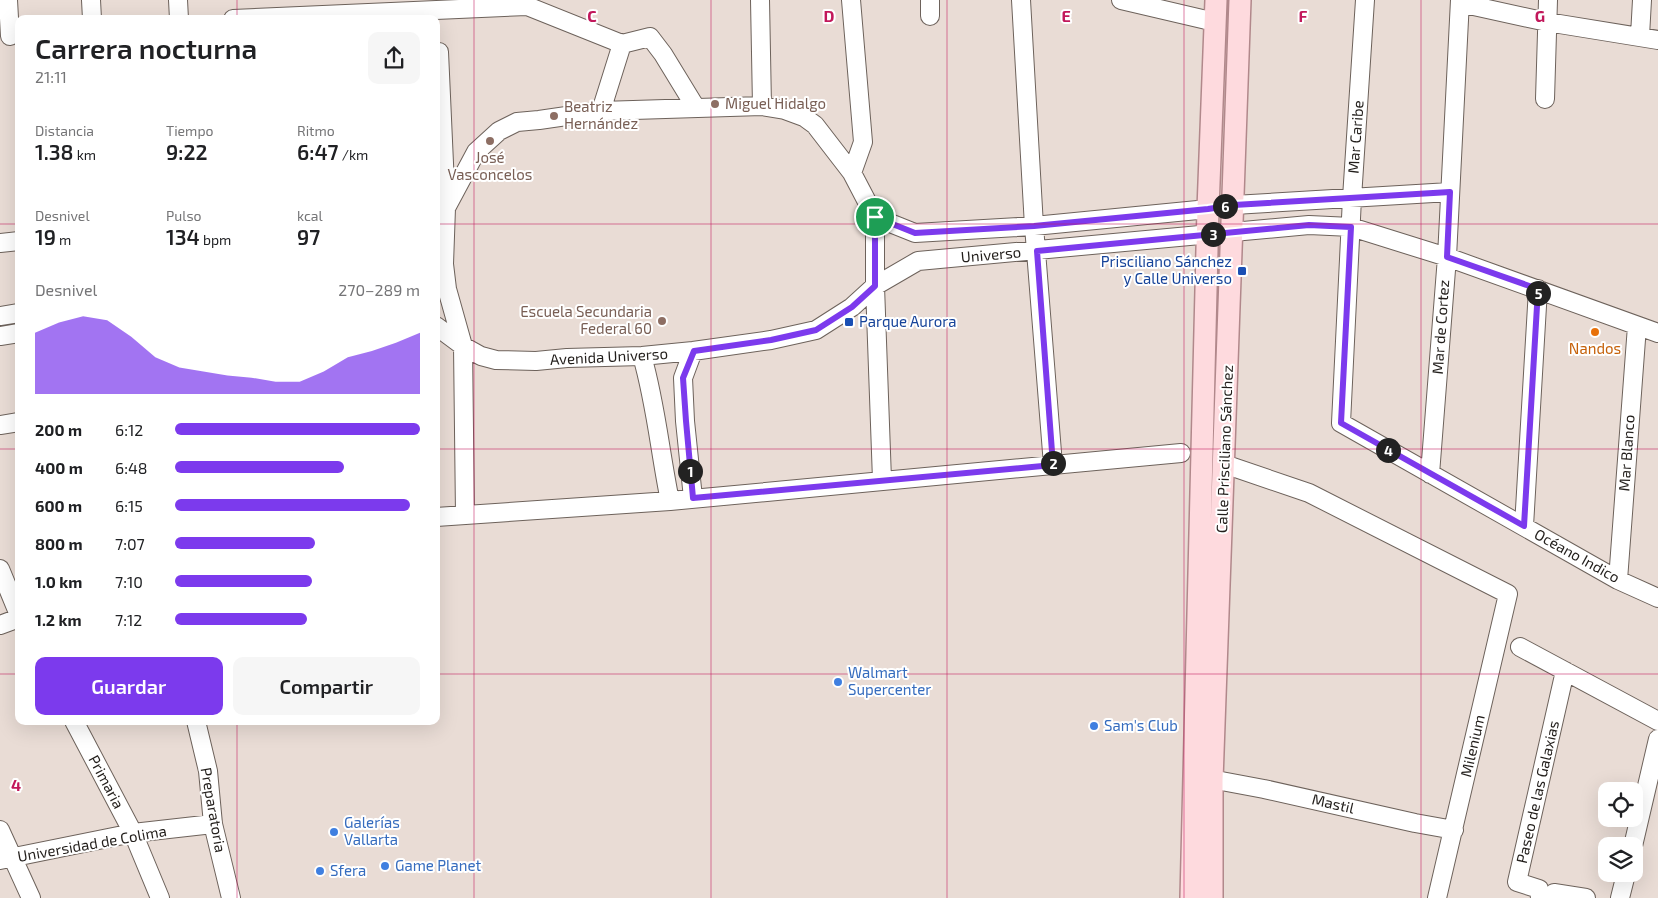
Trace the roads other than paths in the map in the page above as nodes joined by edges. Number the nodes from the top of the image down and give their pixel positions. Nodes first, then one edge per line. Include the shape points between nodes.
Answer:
1 (8, 0) edge
2 (91, 0) edge
3 (178, 0) edge
4 (760, 0) edge
5 (851, 0) edge
6 (1021, 0) edge
7 (1121, 0) edge
8 (1216, 0) edge
9 (1240, 0) edge
10 (1365, 0) edge
11 (1548, 0) edge
12 (1642, 0) edge
13 (1460, 2) edge
14 (263, 12) edge
15 (92, 15) edge
16 (179, 15) edge
17 (250, 15) edge
18 (1215, 22) junction
19 (1547, 22) junction
20 (10, 36) edge
21 (1640, 36) junction
22 (1658, 40) edge
23 (622, 44) junction
24 (1545, 99) dead end
25 (762, 106) junction
26 (696, 108) junction
27 (601, 110) junction
28 (440, 133) edge
29 (852, 172) junction
30 (1450, 192) junction
31 (1352, 198) junction
32 (1234, 205) junction
33 (1208, 209) junction
34 (441, 214) edge
35 (875, 217) junction
36 (1034, 226) junction
37 (1351, 227) junction
38 (1233, 231) junction
39 (915, 233) junction
40 (1209, 235) junction
41 (15, 241) edge
42 (0, 243) edge
43 (1037, 251) junction
44 (1447, 257) junction
45 (918, 262) junction
46 (875, 286) junction
47 (1538, 289) junction
48 (15, 314) edge
49 (0, 316) edge
50 (1637, 326) junction
51 (440, 329) edge
52 (1658, 333) edge
53 (15, 334) edge
54 (0, 336) edge
55 (463, 346) junction
56 (694, 351) junction
57 (642, 356) junction
58 (1341, 423) joint
59 (1181, 454) dead end
60 (1224, 464) junction
61 (1053, 465) junction
62 (1430, 474) junction
63 (882, 480) junction
64 (693, 498) junction
65 (670, 501) junction
66 (465, 515) junction
67 (440, 517) edge
68 (1524, 526) junction
69 (0, 569) edge
70 (1618, 580) junction
71 (1658, 598) edge
72 (15, 607) edge
73 (15, 619) edge
74 (0, 625) edge
75 (1520, 647) dead end
76 (1566, 671) junction
77 (1658, 721) edge
78 (76, 725) edge
79 (197, 725) edge
80 (1658, 739) edge
81 (1203, 778) junction
82 (214, 824) junction
83 (0, 830) edge
84 (1454, 830) junction
85 (133, 833) junction
86 (1635, 837) edge
87 (6, 859) edge
88 (1624, 882) edge
89 (1549, 896) edge
90 (31, 898) edge
91 (160, 898) edge
92 (231, 898) edge
93 (1191, 898) edge
94 (1212, 898) edge
95 (1437, 898) edge
96 (1586, 898) edge
97 (1620, 898) edge

1 - 20 street
2 - 15 street
3 - 16 street
4 - 25 street
5 - 29 street via 864,142
6 - 36 street
7 - 18 street
8 - 18 main road, Calle Prisciliano Sánchez
9 - 32 main road, Calle Prisciliano Sánchez
10 - 31 street, Mar Caribe
11 - 19 street
12 - 21 street
13 - 19 street
13 - 30 street, Mar de Cortez
14 - 17 street
14 - 23 street via 526,6
18 - 33 main road, Calle Prisciliano Sánchez
19 - 21 street
19 - 24 street
21 - 22 street
23 - 26 street via 650,37
23 - 27 street
25 - 26 street
25 - 29 street via 804,117 823,134
26 - 27 street
27 - 34 street via 517,122 499,132 476,152
28 - 34 street
29 - 35 street
30 - 31 street, Universo
30 - 44 street, Mar de Cortez
31 - 32 street, Universo
31 - 37 street, Mar Caribe
32 - 33 street, Universo
32 - 38 main road, Calle Prisciliano Sánchez
33 - 36 street, Universo
33 - 40 main road, Calle Prisciliano Sánchez
34 - 55 street via 447,289
35 - 39 street, Universo
35 - 46 street
36 - 39 street, Universo
36 - 43 street
37 - 38 street, Universo via 1309,225
37 - 44 street, Universo
37 - 58 street, Mar Caribe
38 - 40 street, Universo
38 - 60 main road, Calle Prisciliano Sánchez
39 - 45 street
40 - 43 street, Universo
40 - 81 main road, Calle Prisciliano Sánchez
41 - 42 street
43 - 45 street, Universo
43 - 61 street
44 - 47 street, Universo
44 - 62 street, Mar de Cortez
45 - 46 street, Universo
46 - 56 street, Avenida Universo via 852,307 816,330
46 - 63 street
47 - 50 street, Universo
47 - 68 street
48 - 49 street
50 - 52 street, Universo
50 - 70 street, Mar Blanco
51 - 55 street
53 - 54 street
55 - 57 street, Avenida Universo via 496,360
55 - 66 street
56 - 57 street, Avenida Universo
56 - 64 street via 683,378
57 - 65 street via 655,409
58 - 62 street, Océano Indico
59 - 61 street
60 - 81 main road, Calle Prisciliano Sánchez
60 - 84 street, Milenium via 1308,493 1508,594
61 - 63 street
62 - 68 street, Océano Indico
63 - 64 street
64 - 65 street
65 - 66 street
66 - 67 street
68 - 70 street, Océano Indico
69 - 72 street
70 - 71 street, Océano Indico
73 - 74 street
75 - 76 street
76 - 77 street
76 - 89 street, Paseo de las Galaxias via 1517,882
78 - 85 street, Primaria
79 - 82 street, Preparatoria via 208,771
80 - 86 street
81 - 84 street, Mastil
81 - 93 main road, Calle Prisciliano Sánchez
81 - 94 main road, Calle Prisciliano Sánchez
82 - 85 street, Universidad de Colima
82 - 92 street, Preparatoria
83 - 87 street
84 - 95 street, Milenium
85 - 87 street, Universidad de Colima
85 - 91 street, Primaria
87 - 90 street
88 - 97 street
89 - 96 street, Paseo de las Galaxias

